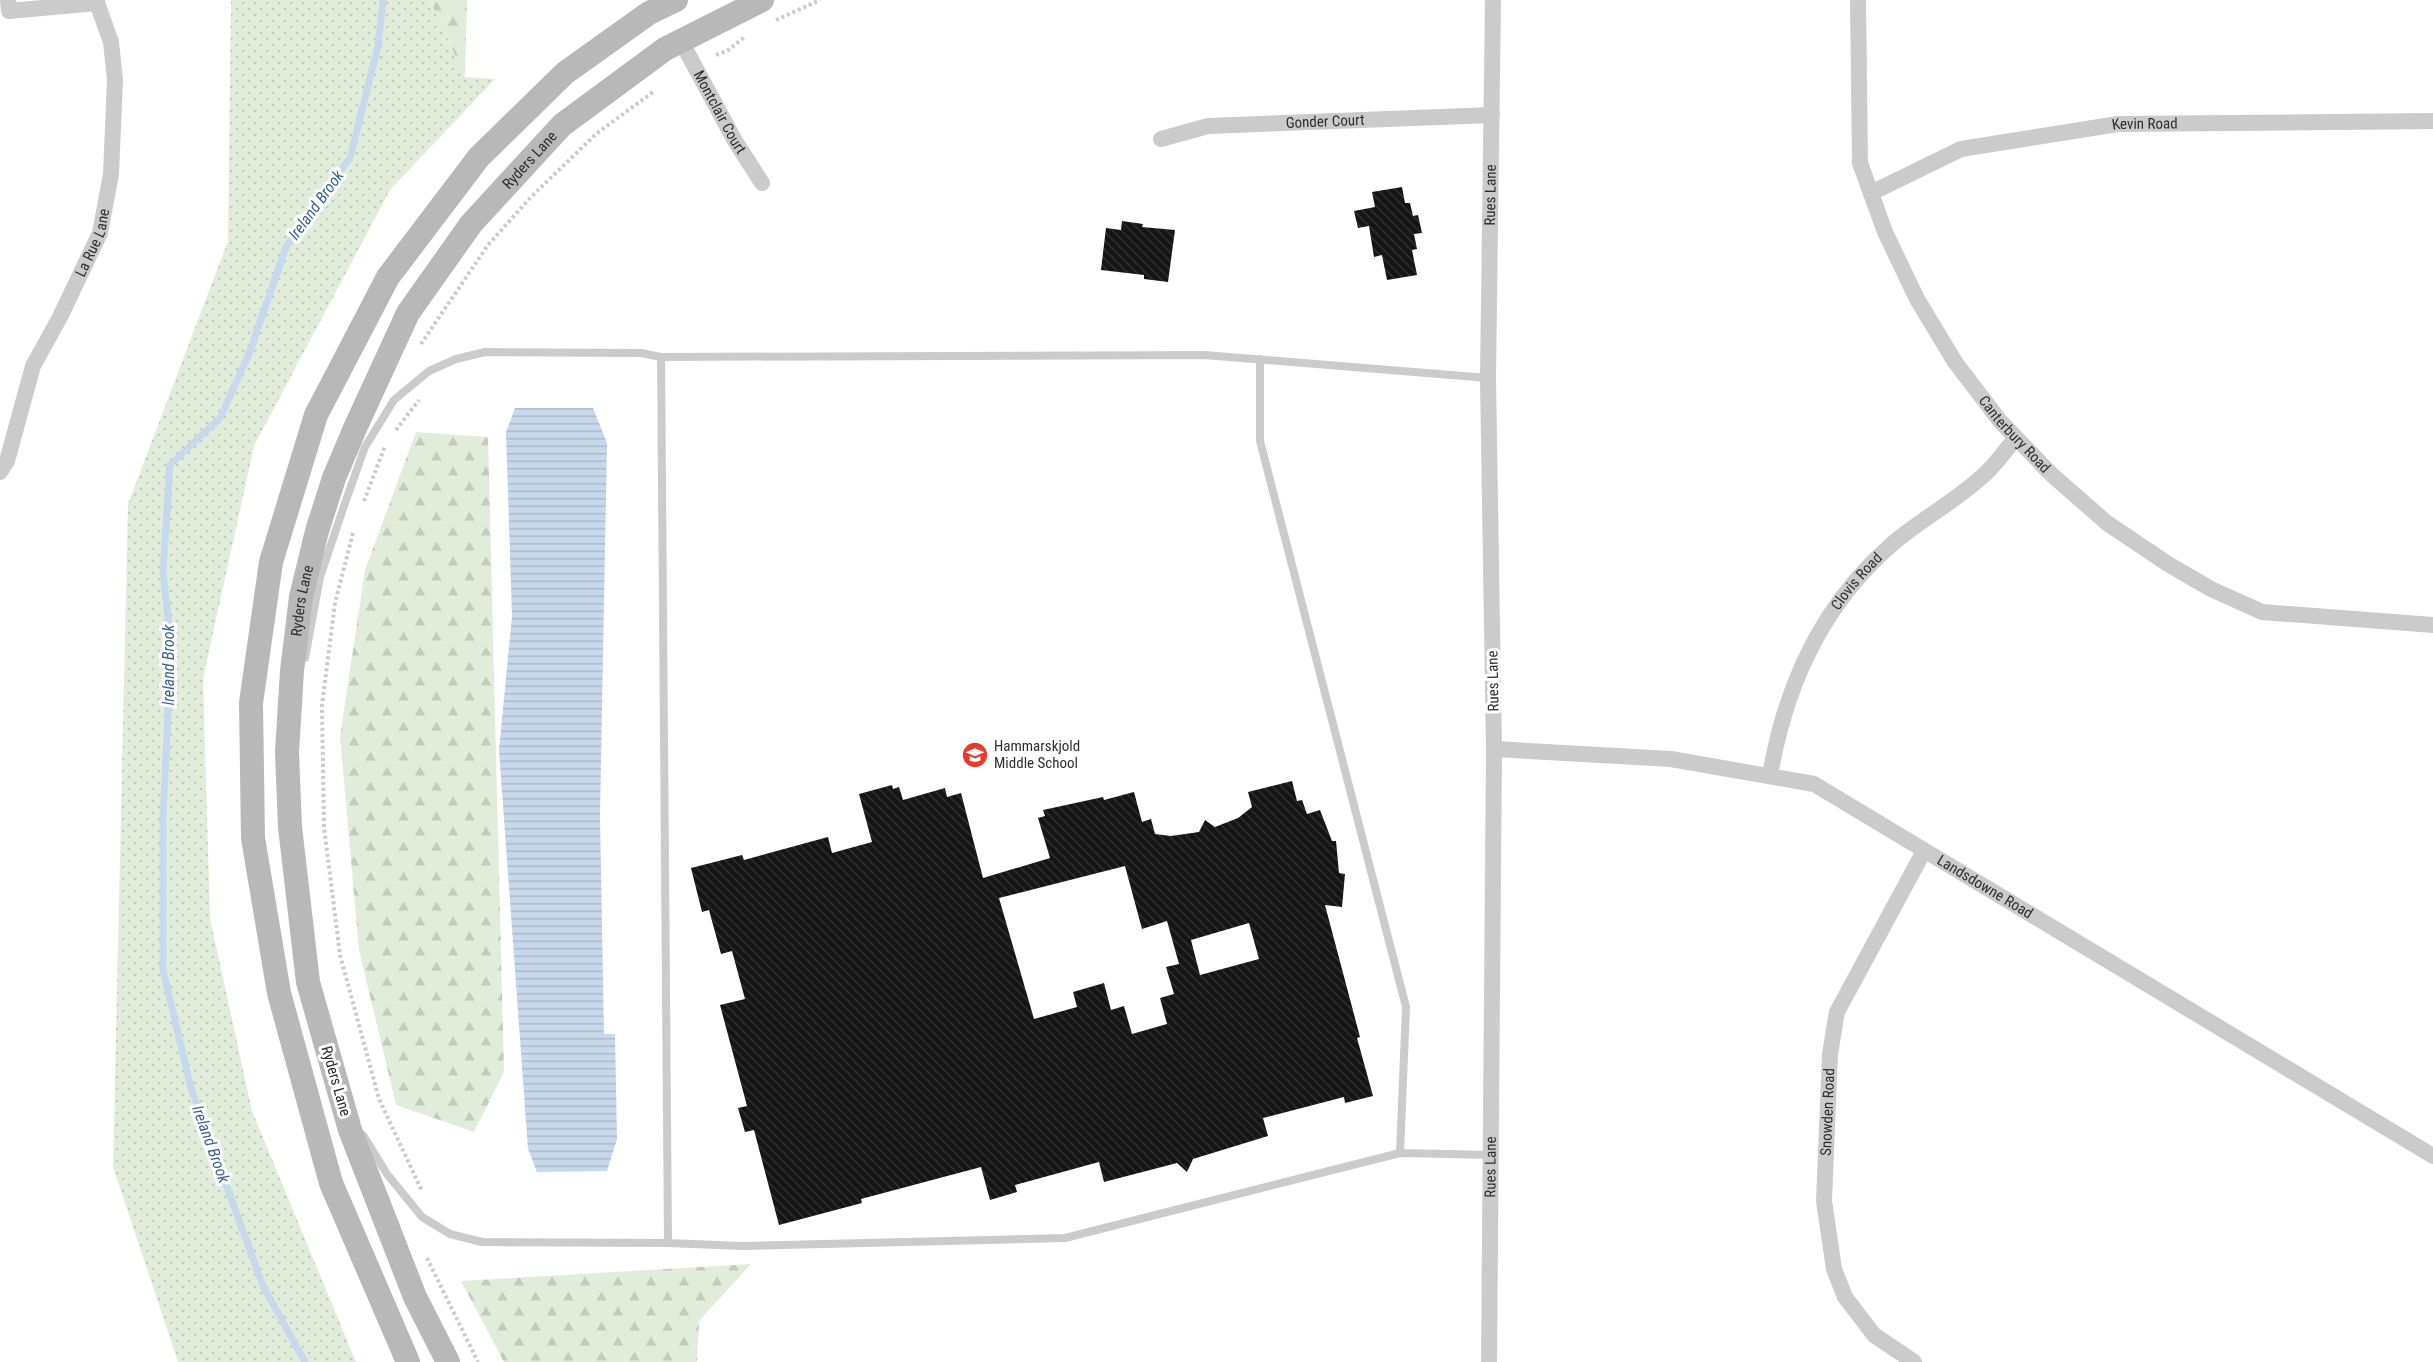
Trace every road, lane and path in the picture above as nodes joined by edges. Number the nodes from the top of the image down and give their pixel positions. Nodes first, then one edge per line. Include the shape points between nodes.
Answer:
1 (8, 0) edge
2 (676, 0) edge
3 (820, 0) edge
4 (1492, 0) edge
5 (1858, 0) edge
6 (97, 1) edge
7 (767, 11) edge
8 (753, 30) dead end
9 (681, 41) junction
10 (716, 54) dead end
11 (653, 92) dead end
12 (1492, 115) junction
13 (2433, 121) edge
14 (1161, 139) dead end
15 (762, 183) dead end
16 (1871, 193) junction
17 (417, 352) dead end
18 (661, 357) junction
19 (1260, 359) junction
20 (1488, 378) junction
21 (424, 394) dead end
22 (395, 431) dead end
23 (2016, 438) junction
24 (387, 440) dead end
25 (0, 472) edge
26 (363, 503) dead end
27 (356, 524) dead end
28 (2433, 625) edge
29 (303, 670) dead end
30 (300, 682) dead end
31 (1494, 749) junction
32 (287, 752) junction
33 (1770, 776) junction
34 (1924, 850) junction
35 (342, 1100) junction
36 (1400, 1153) junction
37 (1491, 1155) junction
38 (2433, 1156) edge
39 (426, 1200) dead end
40 (668, 1243) junction
41 (425, 1255) dead end
42 (408, 1362) edge
43 (448, 1362) edge
44 (478, 1362) edge
45 (1489, 1362) edge
46 (1914, 1362) edge

1 - 6 street via 9,11
2 - 42 main road, Ryders Lane via 649,13 565,73 479,157 388,277 316,415 271,562 251,703 253,838 277,982 332,1183
3 - 7 path
4 - 12 street, Rues Lane
5 - 16 street, Canterbury Road via 1860,163
6 - 25 street, La Rue Lane via 111,42 115,80 111,174 100,233 33,366 7,461
7 - 9 main road, Ryders Lane
8 - 10 path via 727,51
9 - 15 street, Montclair Court
9 - 32 main road, Ryders Lane via 562,125 471,224 408,313 338,468 317,531 301,597
11 - 17 path via 596,134 531,197 488,245
12 - 14 street, Gonder Court via 1208,126
12 - 20 street, Rues Lane
13 - 16 street, Kevin Road via 2118,124 1961,149
16 - 23 street, Canterbury Road via 1917,299 1955,362
18 - 19 lane via 1204,355
18 - 29 lane via 641,353 485,352 429,371 394,400 365,447 320,577
18 - 40 lane
19 - 20 lane
19 - 36 lane via 1260,441 1406,1008
20 - 31 street, Rues Lane
21 - 22 path
23 - 28 street, Canterbury Road via 2107,523 2221,594 2262,612
23 - 33 street, Clovis Road via 1986,473 1891,546 1839,602 1800,668 1786,703
24 - 26 path
27 - 39 path via 335,603 322,705 324,826 340,954 379,1099
30 - 32 lane
31 - 33 street, Landsdowne Road via 1671,759
31 - 37 street, Rues Lane
32 - 35 main road, Ryders Lane via 290,827 308,982
33 - 34 street, Landsdowne Road via 1814,784
34 - 38 street, Landsdowne Road
34 - 46 street, Snowden Road via 1837,1012 1830,1054 1824,1201 1834,1269 1845,1297 1874,1335
35 - 40 lane via 394,1184 422,1216 450,1234 482,1242
35 - 43 main road, Ryders Lane via 415,1297
36 - 37 lane
36 - 40 lane via 1065,1238 742,1246
37 - 45 street, Rues Lane
41 - 44 path

